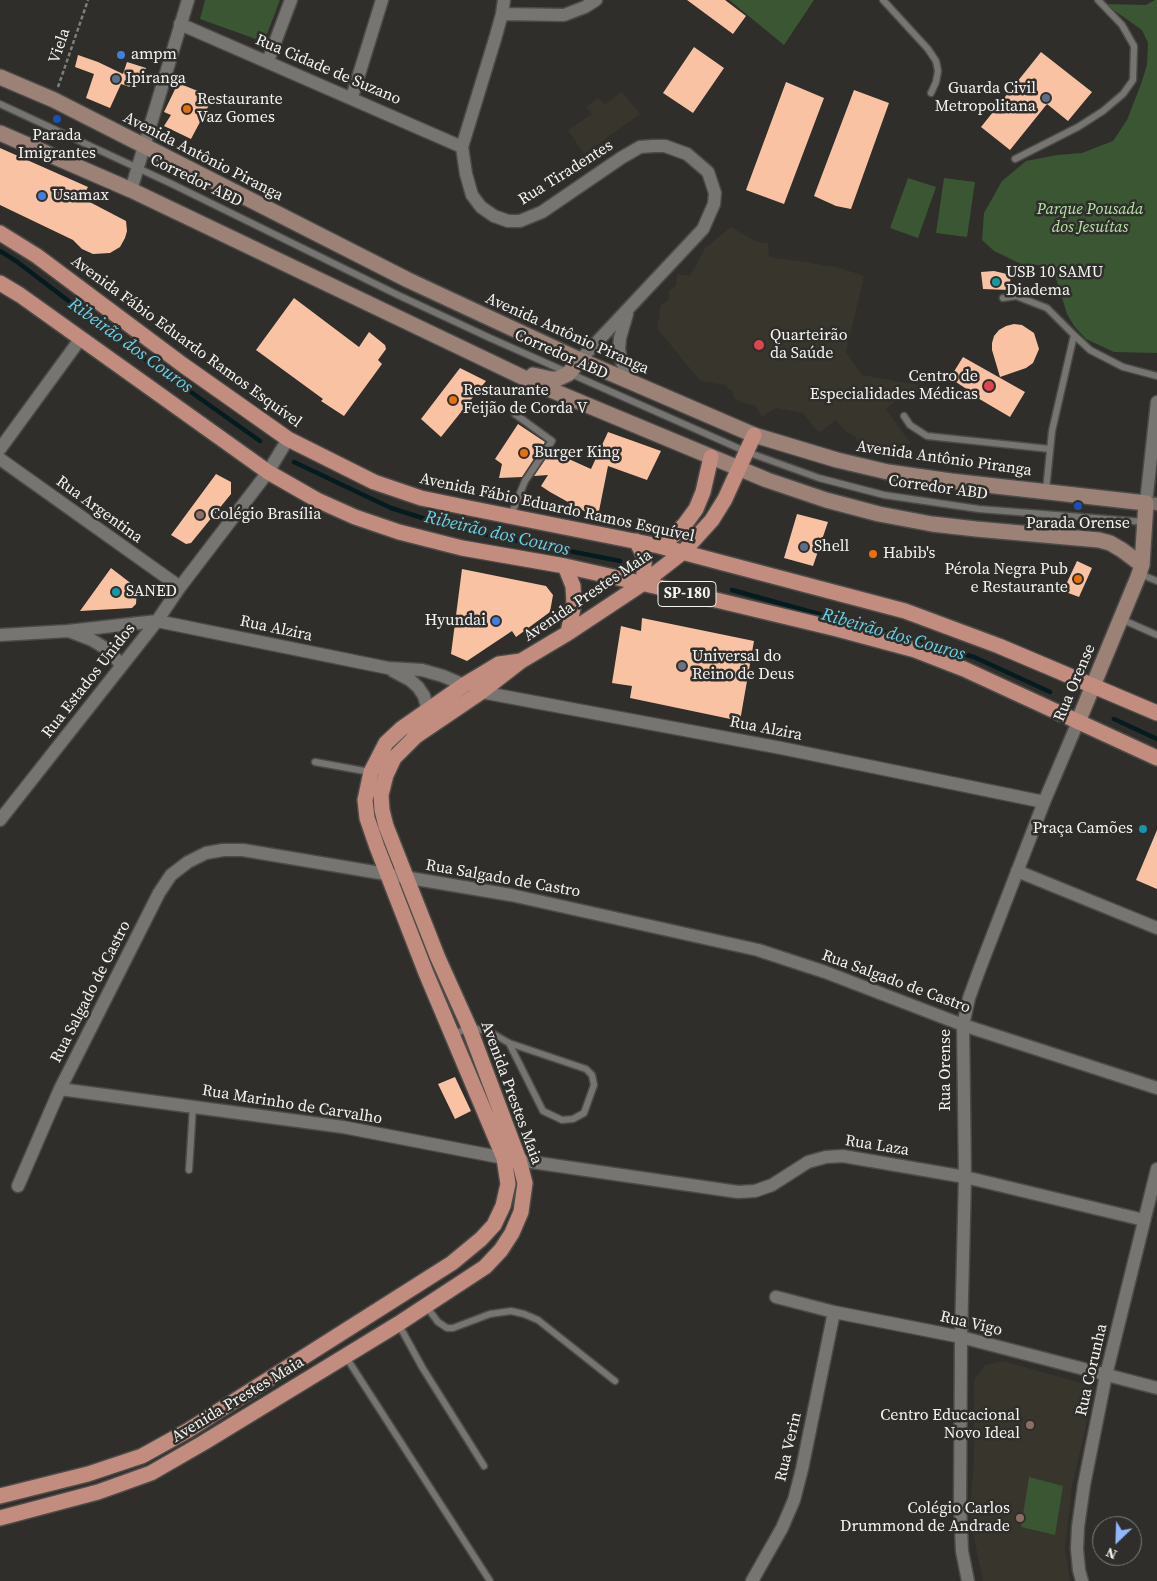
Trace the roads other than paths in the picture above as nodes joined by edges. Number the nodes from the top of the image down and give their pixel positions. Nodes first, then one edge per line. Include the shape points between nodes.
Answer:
1 (188, 0) edge
2 (291, 0) edge
3 (382, 0) edge
4 (504, 0) edge
5 (596, 0) edge
6 (883, 0) edge
7 (1098, 0) edge
8 (502, 14) junction
9 (180, 24) junction
10 (268, 62) junction
11 (0, 77) edge
12 (931, 92) dead end
13 (352, 97) junction
14 (0, 104) edge
15 (0, 133) edge
16 (143, 146) junction
17 (462, 146) junction
18 (1015, 159) dead end
19 (137, 167) junction
20 (131, 190) junction
21 (0, 233) edge
22 (0, 284) edge
23 (1003, 298) dead end
24 (627, 311) junction
25 (1074, 335) junction
26 (80, 338) junction
27 (486, 360) junction
28 (580, 360) junction
29 (568, 374) junction
30 (1157, 376) edge
31 (630, 382) junction
32 (1157, 402) edge
33 (516, 414) dead end
34 (904, 416) dead end
35 (754, 435) junction
36 (288, 439) junction
37 (0, 449) edge
38 (1050, 449) junction
39 (747, 452) junction
40 (711, 457) junction
41 (0, 459) edge
42 (740, 469) junction
43 (268, 472) junction
44 (1046, 492) junction
45 (1152, 503) edge
46 (510, 516) junction
47 (1151, 523) edge
48 (636, 541) junction
49 (659, 546) junction
50 (683, 552) junction
51 (565, 566) junction
52 (1140, 570) junction
53 (1157, 581) edge
54 (642, 584) junction
55 (180, 587) junction
56 (1121, 619) junction
57 (157, 621) junction
58 (68, 631) junction
59 (568, 633) junction
60 (0, 635) edge
61 (1157, 635) edge
62 (521, 661) junction
63 (122, 665) junction
64 (388, 668) junction
65 (464, 685) junction
66 (1094, 685) junction
67 (481, 692) junction
68 (461, 706) junction
69 (428, 711) junction
70 (1157, 713) edge
71 (1078, 722) junction
72 (1157, 758) edge
73 (315, 762) dead end
74 (371, 772) junction
75 (386, 775) junction
76 (1044, 802) junction
77 (0, 820) edge
78 (1018, 871) junction
79 (389, 875) junction
80 (406, 878) junction
81 (1157, 928) edge
82 (962, 1025) junction
83 (469, 1027) junction
84 (453, 1035) junction
85 (509, 1043) junction
86 (1157, 1088) edge
87 (60, 1089) junction
88 (193, 1106) junction
89 (504, 1158) junction
90 (519, 1160) junction
91 (1157, 1169) edge
92 (189, 1170) dead end
93 (965, 1177) junction
94 (18, 1186) dead end
95 (1144, 1220) junction
96 (776, 1297) dead end
97 (426, 1306) junction
98 (834, 1312) junction
99 (398, 1324) junction
100 (961, 1337) junction
101 (346, 1356) junction
102 (1106, 1375) junction
103 (615, 1381) dead end
104 (1157, 1388) edge
105 (484, 1466) dead end
106 (0, 1496) edge
107 (0, 1518) edge
108 (490, 1581) edge
109 (752, 1581) edge
110 (968, 1581) edge
111 (1082, 1581) edge

1 - 9 street
2 - 10 street
3 - 13 street
4 - 8 street, Rua Tiradentes
5 - 8 street via 564,15
6 - 12 lane via 936,61 938,71
7 - 18 lane via 1122,25 1134,46 1133,80 1123,94 1103,111
8 - 17 street, Rua Tiradentes
9 - 10 street, Rua Cidade de Suzano
9 - 16 street
10 - 13 street, Rua Cidade de Suzano
11 - 16 main road, Avenida Antônio Piranga via 54,100
13 - 17 street, Rua Cidade de Suzano
14 - 19 lane, Corredor ABD
15 - 20 main road
16 - 19 street
16 - 28 main road, Avenida Antônio Piranga via 408,280
17 - 24 street, Rua Tiradentes via 472,195 481,207 508,221 542,212 640,148 665,146 687,154 708,172 714,198 703,229
19 - 20 street
19 - 29 lane, Corredor ABD
20 - 27 main road
21 - 36 main road, Avenida Fábio Eduardo Ramos Esquível / SP-180 via 37,256
22 - 26 main road, SP-180
23 - 25 lane via 1016,296 1047,308
24 - 28 street, Rua Tiradentes
24 - 31 street, Rua Tiradentes via 619,349 620,360
25 - 30 lane via 1090,350 1123,368
25 - 38 lane
26 - 37 street
26 - 43 main road, SP-180
27 - 29 main road via 545,378 557,379
27 - 40 main road
28 - 29 main road
28 - 31 main road, Avenida Antônio Piranga
29 - 39 lane, Corredor ABD
31 - 35 main road, Avenida Antônio Piranga
32 - 45 street
33 - 46 lane via 552,441 525,481
34 - 38 lane via 910,425 927,436
35 - 39 main road, Avenida Prestes Maia
35 - 44 main road, Avenida Antônio Piranga via 888,472
36 - 43 street, Rua Estados Unidos
36 - 46 main road, Avenida Fábio Eduardo Ramos Esquível / SP-180 via 387,487 421,498
38 - 44 lane
39 - 42 main road, Avenida Prestes Maia
39 - 47 lane, Corredor ABD via 818,478 884,495 979,509
40 - 42 main road
40 - 49 main road via 696,509 685,524
41 - 55 street, Rua Argentina
42 - 50 main road, Avenida Prestes Maia via 712,520
42 - 52 main road via 826,500 888,516 932,524 1099,540 1122,550
43 - 51 main road, SP-180 via 332,507 399,532 462,548
43 - 55 street, Rua Estados Unidos
44 - 45 main road, Avenida Antônio Piranga
45 - 47 main road, Rua Orense
46 - 48 main road, Avenida Fábio Eduardo Ramos Esquível / SP-180
47 - 52 main road, Rua Orense
48 - 49 main road, Avenida Fábio Eduardo Ramos Esquível / SP-180
48 - 54 main road via 644,561
49 - 50 main road, Avenida Fábio Eduardo Ramos Esquível / SP-180
50 - 54 main road, Avenida Prestes Maia
50 - 66 main road, Avenida Fábio Eduardo Ramos Esquível / SP-180 via 905,610
51 - 54 main road, SP-180
51 - 59 main road via 574,594
52 - 53 lane
52 - 56 main road, Rua Orense
54 - 59 main road, Avenida Prestes Maia
54 - 71 main road, SP-180 via 915,650
55 - 57 street, Rua Estados Unidos
56 - 61 lane
56 - 66 main road, Rua Orense
57 - 58 street, Rua Alzira
57 - 63 street, Rua Estados Unidos
57 - 64 street, Rua Alzira
58 - 60 street, Rua Alzira
58 - 63 street via 98,644
59 - 62 main road, Avenida Prestes Maia
62 - 65 main road, Avenida Prestes Maia via 499,664
62 - 67 main road, Avenida Prestes Maia
63 - 77 street, Rua Estados Unidos
64 - 65 street, Rua Alzira via 422,670
64 - 69 street, Rua Alzira via 418,687
65 - 68 main road via 466,693
65 - 69 main road, Avenida Prestes Maia
66 - 70 main road, Avenida Fábio Eduardo Ramos Esquível / SP-180
66 - 71 main road, Rua Orense
67 - 68 main road, Avenida Prestes Maia
67 - 76 street, Rua Alzira via 781,748
68 - 75 main road, Avenida Prestes Maia via 416,736 394,758
69 - 74 main road, Avenida Prestes Maia via 386,743
71 - 72 main road, SP-180
71 - 76 street, Rua Orense
73 - 74 lane
74 - 75 lane
74 - 79 main road, Avenida Prestes Maia via 365,800 367,818
75 - 80 main road, Avenida Prestes Maia via 381,795 382,810
76 - 78 street, Rua Orense
78 - 81 street
78 - 82 street, Rua Orense via 977,975
79 - 80 street, Rua Salgado de Castro
79 - 84 main road, Avenida Prestes Maia
79 - 87 street, Rua Salgado de Castro via 243,850 206,853 188,862 171,875 159,893
80 - 82 street, Rua Salgado de Castro via 530,899 758,950
80 - 83 main road, Avenida Prestes Maia
82 - 86 street, Rua Salgado de Castro
82 - 93 street, Rua Orense
83 - 84 lane
83 - 85 lane via 490,1032
83 - 90 main road, Avenida Prestes Maia
84 - 89 main road, Avenida Prestes Maia
85 - 85 lane via 544,1111 562,1120 573,1120 584,1113 594,1085 586,1069
87 - 88 street, Rua Marinho de Carvalho
87 - 94 street, Rua Salgado de Castro
88 - 89 street, Rua Marinho de Carvalho via 343,1127
88 - 92 lane
89 - 90 street, Rua Marinho de Carvalho
89 - 106 main road, Avenida Prestes Maia via 508,1184 503,1206 494,1224 452,1263 187,1431 142,1456 88,1474
90 - 93 street, Rua Laza via 738,1192 772,1185 808,1162 826,1157 843,1156
90 - 97 main road, Avenida Prestes Maia via 525,1183 521,1212 512,1233 485,1267
91 - 95 street, Rua Corunha
93 - 95 street, Rua Laza
93 - 100 street, Rua Orense
95 - 102 street, Rua Corunha
96 - 98 street, Rua Vigo
97 - 99 main road, Avenida Prestes Maia
97 - 103 lane via 446,1328 490,1314 511,1311 524,1314 538,1320
98 - 100 street, Rua Vigo
98 - 109 street, Rua Verin via 794,1500
99 - 101 main road, Avenida Prestes Maia
99 - 105 lane
100 - 102 street, Rua Vigo
100 - 110 street, Rua Orense via 960,1504 962,1551
101 - 107 main road, Avenida Prestes Maia via 150,1473 98,1492
101 - 108 lane
102 - 104 street, Rua Vigo
102 - 111 street, Rua Corunha via 1078,1527 1077,1549

